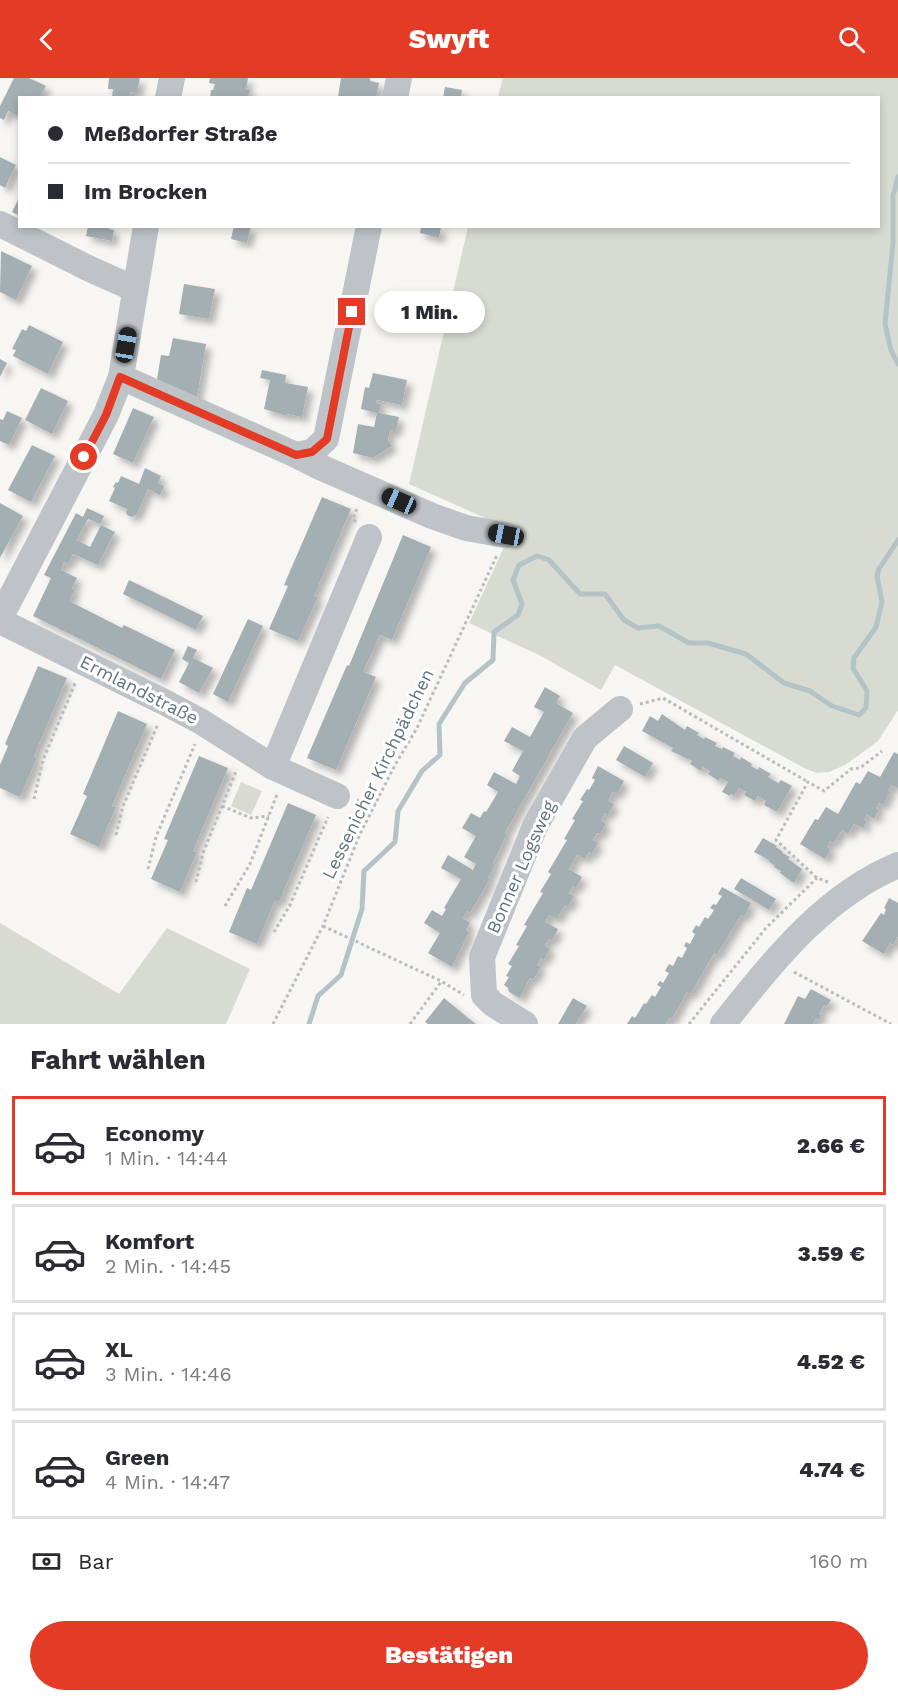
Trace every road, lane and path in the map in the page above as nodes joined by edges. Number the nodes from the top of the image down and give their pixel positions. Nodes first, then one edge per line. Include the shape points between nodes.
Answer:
1 (172, 78) edge
2 (399, 78) edge
3 (168, 96) edge
4 (395, 96) edge
5 (0, 224) edge
6 (146, 228) edge
7 (369, 228) edge
8 (135, 290) junction
9 (120, 377) junction
10 (296, 455) junction
11 (366, 487) junction
12 (506, 535) joint
13 (369, 537) joint
14 (0, 620) edge
15 (79, 674) dead end
16 (166, 703) junction
17 (620, 709) joint
18 (197, 740) dead end
19 (882, 751) dead end
20 (238, 766) dead end
21 (276, 779) junction
22 (808, 782) junction
23 (337, 796) joint
24 (34, 799) dead end
25 (222, 806) junction
26 (269, 816) junction
27 (116, 835) dead end
28 (898, 865) edge
29 (148, 869) dead end
30 (817, 878) junction
31 (196, 882) dead end
32 (840, 897) junction
33 (225, 906) dead end
34 (322, 926) junction
35 (274, 932) dead end
36 (774, 962) junction
37 (273, 1024) edge
38 (410, 1024) edge
39 (525, 1024) edge
40 (689, 1024) edge
41 (723, 1024) edge
42 (891, 1024) edge

1 - 3 street
2 - 4 street
5 - 8 street
6 - 8 street
7 - 10 street via 327,439 312,452
8 - 9 street
9 - 10 street
9 - 14 street via 106,415
10 - 11 street
11 - 12 street via 466,528
11 - 13 path via 353,519
12 - 34 path, Lessenicher Kirchpädchen via 417,728 360,834
13 - 21 street
14 - 16 street, Ermlandstraße
15 - 24 path via 44,760
16 - 21 street, Ermlandstraße via 200,721
16 - 27 path via 123,806
17 - 22 path via 663,698
17 - 39 street, Bonner Logsweg via 585,738 536,824 482,957 484,995
18 - 29 path via 156,837
19 - 22 path via 824,791
20 - 25 path
21 - 23 street, Ermlandstraße
21 - 26 path
22 - 30 path via 776,840
23 - 35 path via 290,905
25 - 26 path via 251,818
25 - 31 path
26 - 33 path via 249,864
28 - 32 street
30 - 32 path via 828,881
30 - 40 path via 766,928
32 - 36 street
34 - 37 path, Lessenicher Kirchpädchen
34 - 38 path via 441,981
36 - 41 street
36 - 42 path

